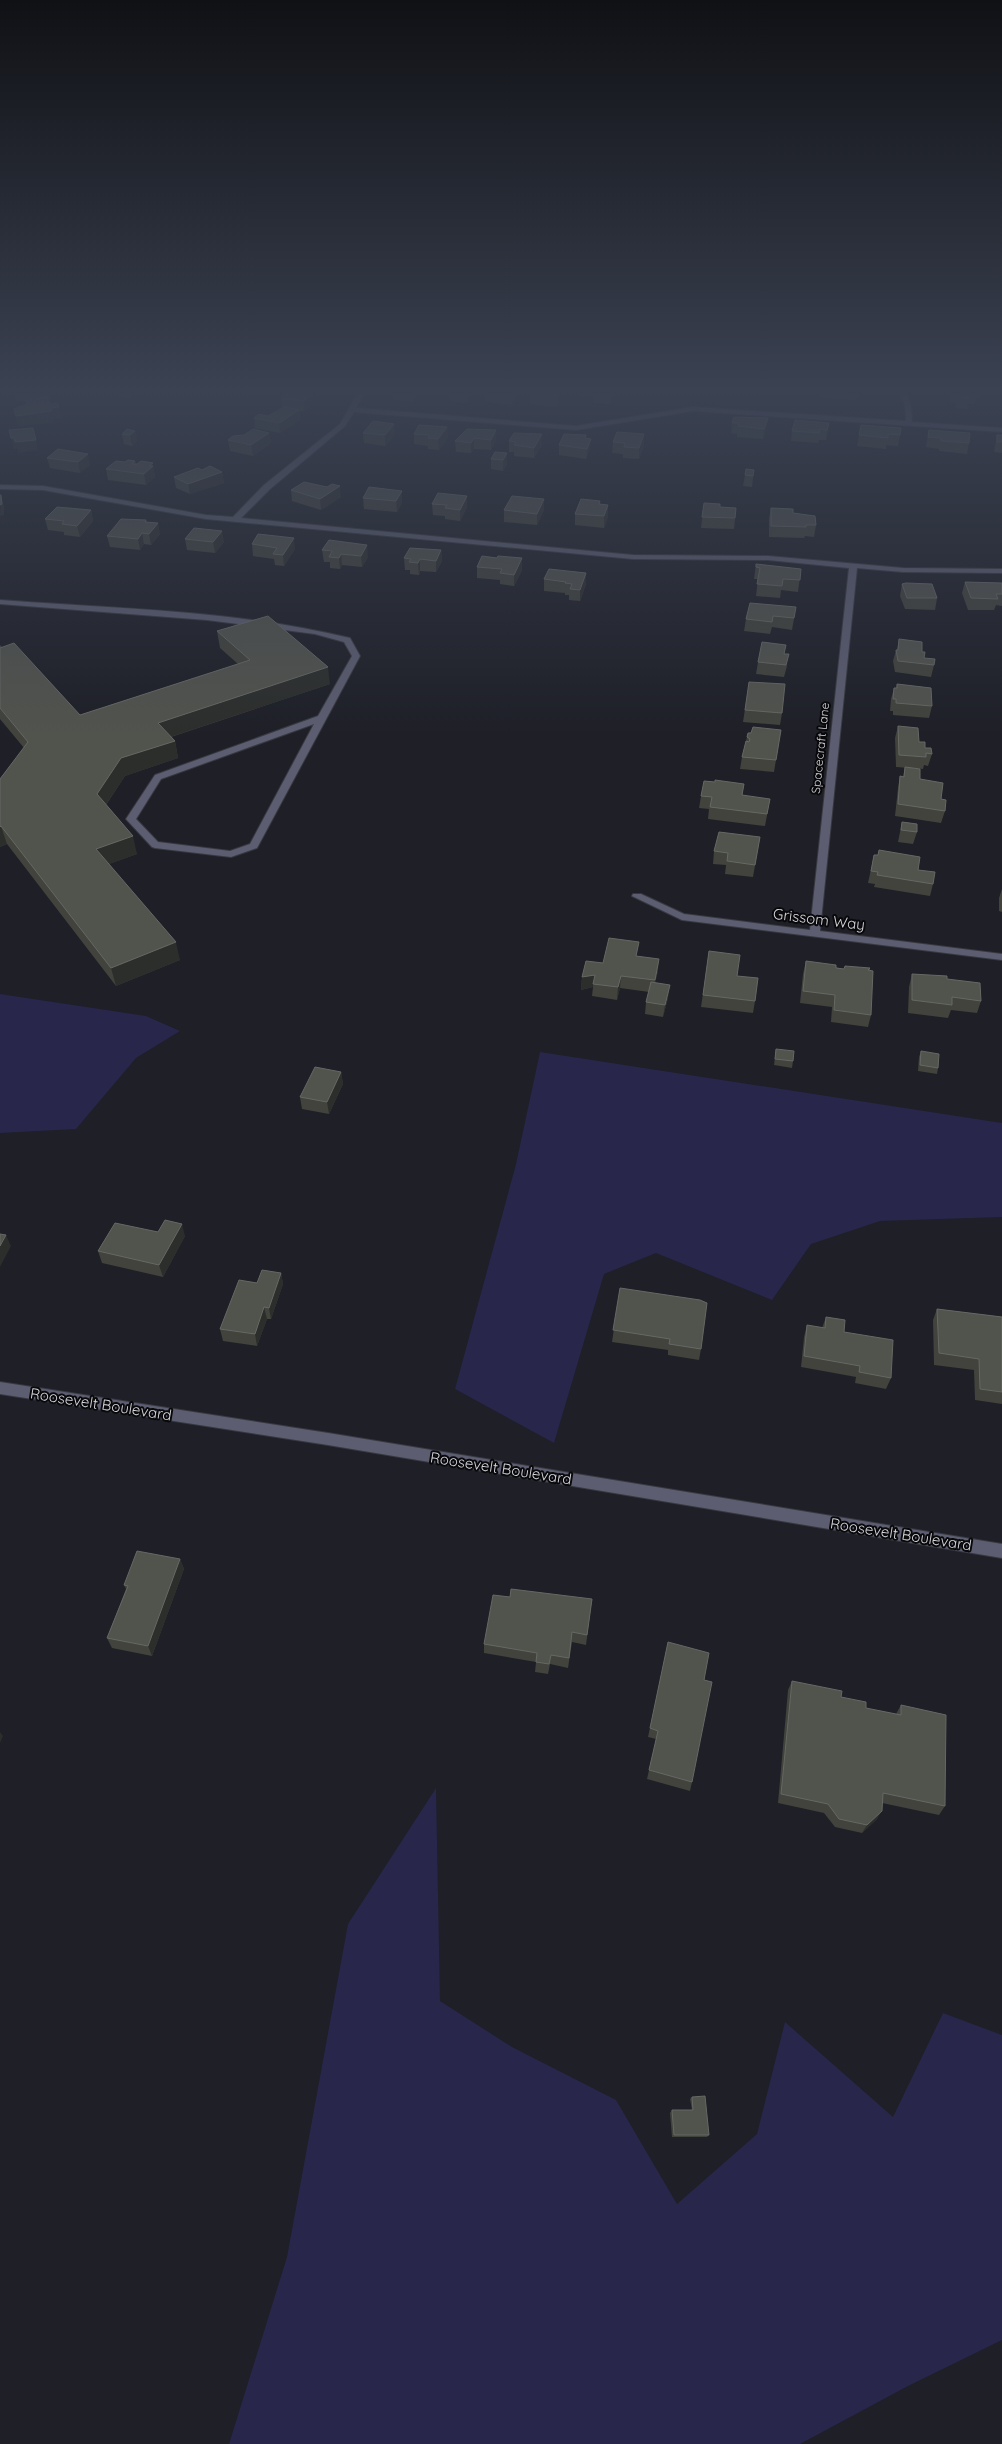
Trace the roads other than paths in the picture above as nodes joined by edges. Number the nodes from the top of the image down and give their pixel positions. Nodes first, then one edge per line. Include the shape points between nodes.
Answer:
1 (145, 507) edge
2 (248, 507) edge
3 (235, 520) junction
4 (853, 566) junction
5 (1002, 571) edge
6 (0, 602) edge
7 (321, 718) junction
8 (638, 896) dead end
9 (815, 933) junction
10 (1002, 957) edge
11 (0, 1388) edge
12 (1002, 1551) edge

1 - 3 street
2 - 3 street
3 - 4 street via 633,557 768,558
4 - 5 street
4 - 9 street, Spacecraft Lane
6 - 7 street via 207,618 315,632 347,640 356,656
7 - 7 street via 254,846 231,854 154,845 131,819 158,777
8 - 9 street, Grissom Way via 682,917
9 - 10 street, Grissom Way
11 - 12 street, Roosevelt Boulevard

